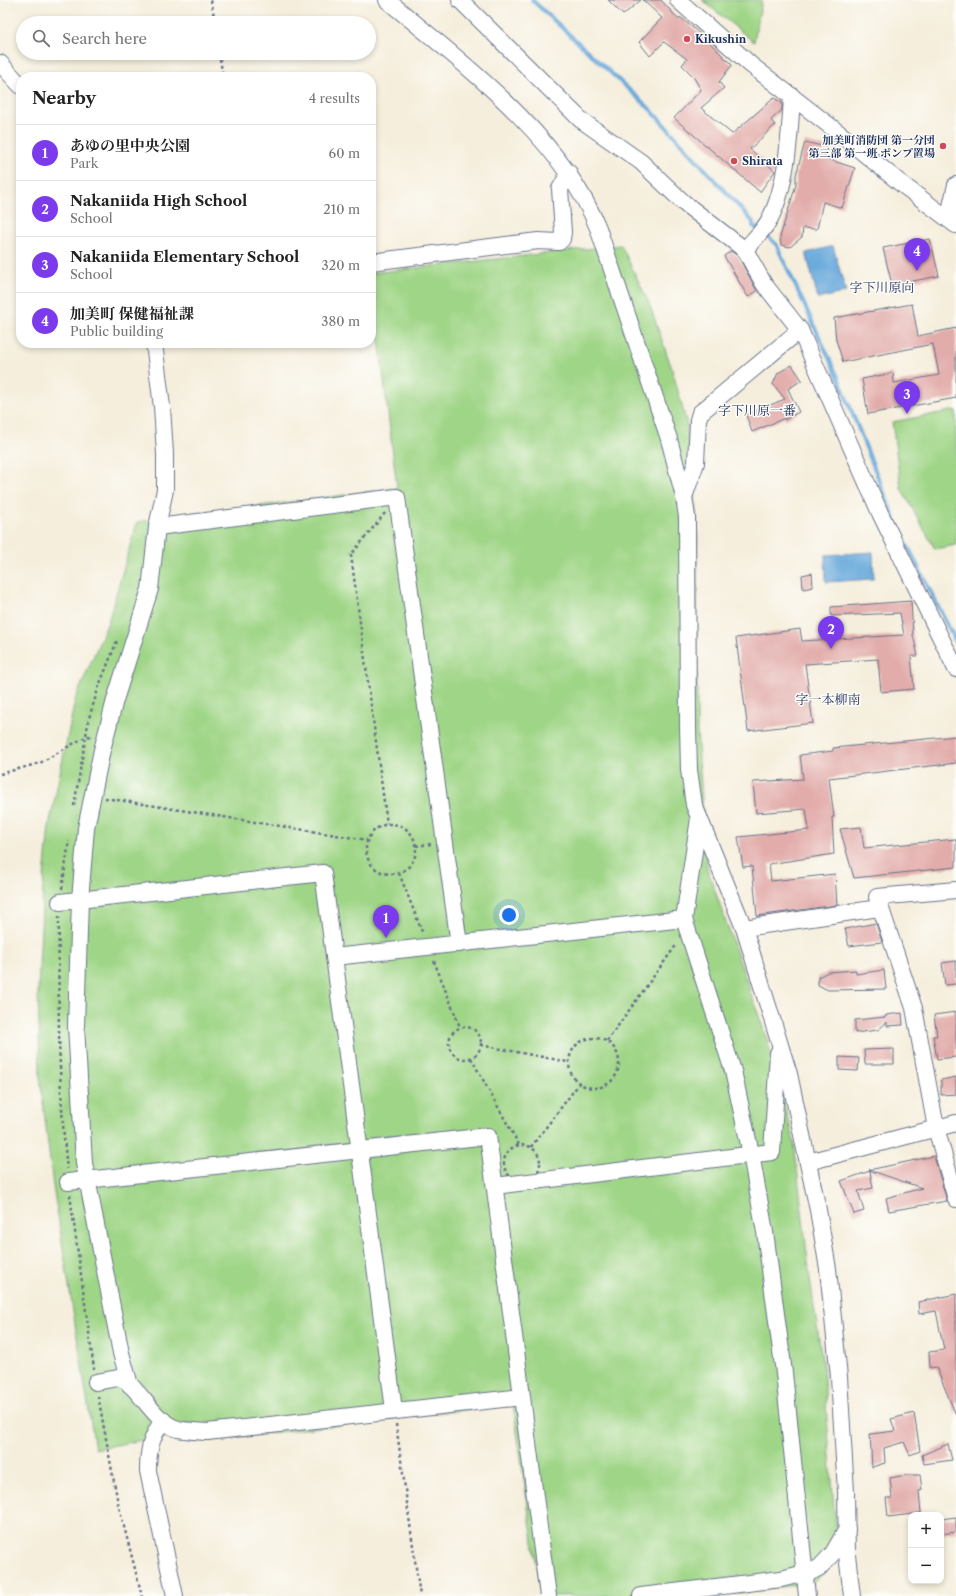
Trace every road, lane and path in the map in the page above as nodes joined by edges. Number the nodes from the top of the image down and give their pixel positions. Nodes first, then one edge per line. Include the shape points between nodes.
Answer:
1 (211, 0) edge
2 (387, 0) edge
3 (460, 0) edge
4 (678, 0) edge
5 (214, 16) edge
6 (221, 60) edge
7 (0, 63) edge
8 (222, 72) edge
9 (16, 81) edge
10 (792, 96) junction
11 (569, 173) junction
12 (956, 185) edge
13 (952, 222) edge
14 (750, 244) junction
15 (376, 261) edge
16 (800, 330) junction
17 (155, 348) edge
18 (397, 497) junction
19 (684, 497) junction
20 (157, 526) junction
21 (956, 669) edge
22 (106, 734) junction
23 (0, 774) edge
24 (105, 798) dead end
25 (699, 816) junction
26 (387, 824) junction
27 (367, 840) junction
28 (956, 890) edge
29 (80, 900) junction
30 (60, 902) joint
31 (879, 908) junction
32 (686, 924) junction
33 (744, 928) junction
34 (459, 944) junction
35 (334, 958) junction
36 (607, 1041) junction
37 (779, 1044) junction
38 (481, 1045) junction
39 (471, 1058) junction
40 (568, 1062) junction
41 (579, 1084) junction
42 (956, 1123) edge
43 (936, 1128) junction
44 (519, 1145) junction
45 (531, 1147) junction
46 (360, 1149) junction
47 (751, 1154) junction
48 (808, 1162) junction
49 (87, 1180) junction
50 (68, 1182) junction
51 (495, 1186) junction
52 (956, 1199) edge
53 (96, 1382) junction
54 (130, 1385) junction
55 (522, 1397) junction
56 (394, 1410) junction
57 (163, 1420) junction
58 (847, 1529) junction
59 (804, 1574) junction
60 (142, 1596) edge
61 (175, 1596) edge
62 (420, 1596) edge
63 (548, 1596) edge
64 (641, 1596) edge
65 (807, 1596) edge
66 (852, 1596) edge

1 - 5 path
2 - 11 street via 472,72 533,131
3 - 14 street via 581,120 641,162 684,203
4 - 10 street via 751,65
6 - 8 path
7 - 9 street
10 - 13 street
10 - 14 street via 788,149 774,210
11 - 15 street via 560,188 563,232 559,242 538,241
11 - 19 street via 591,211 606,250 670,439
12 - 13 street
14 - 16 street via 764,284
16 - 19 street via 700,413 696,463
16 - 21 street via 880,513
17 - 20 street via 165,454 165,490
18 - 20 street
18 - 26 path via 351,555
18 - 34 street
19 - 25 street via 689,592 689,770 694,805
20 - 22 street via 150,589
22 - 23 path via 85,737 40,763
22 - 29 street via 86,828
24 - 27 path
25 - 32 street
25 - 33 street
26 - 27 path via 377,828
26 - 27 path via 402,826 414,838 416,855 406,869 391,874 376,869 367,856
28 - 31 street via 877,897
29 - 30 street
29 - 35 street via 323,873
29 - 49 street via 76,1026 79,1097
30 - 50 path via 58,1003 62,1120
31 - 33 street
31 - 43 street via 914,1008
32 - 34 street
32 - 36 path
32 - 47 street via 733,1071
33 - 37 street
34 - 35 street
35 - 46 street
36 - 40 path via 590,1038 582,1041 570,1053
36 - 41 path via 618,1054 619,1070 615,1077 610,1083 595,1089
37 - 47 street via 772,1152
37 - 48 street via 789,1074
38 - 39 path via 476,1055
38 - 39 path via 479,1035 471,1028 460,1027 452,1034 449,1043 452,1053 461,1059
38 - 40 path
39 - 44 path
40 - 41 path via 571,1074
41 - 45 path
42 - 43 street
43 - 48 street
43 - 52 street
44 - 45 path
44 - 45 path via 509,1150 504,1161 509,1176 520,1181 531,1179 539,1169 539,1157
46 - 49 street
46 - 51 street via 488,1136
46 - 56 street
47 - 51 street
47 - 59 street via 776,1306
48 - 58 street via 818,1210 834,1327
49 - 50 street
49 - 54 street via 121,1353
50 - 53 path
51 - 55 street
53 - 54 street via 118,1378
53 - 60 path via 118,1503
54 - 57 street
55 - 56 street
55 - 63 street
56 - 57 street via 207,1432 178,1429
56 - 62 path
57 - 61 street via 154,1434 148,1451 148,1471
58 - 59 street via 833,1553 820,1567
58 - 66 street
59 - 64 street
59 - 65 street

